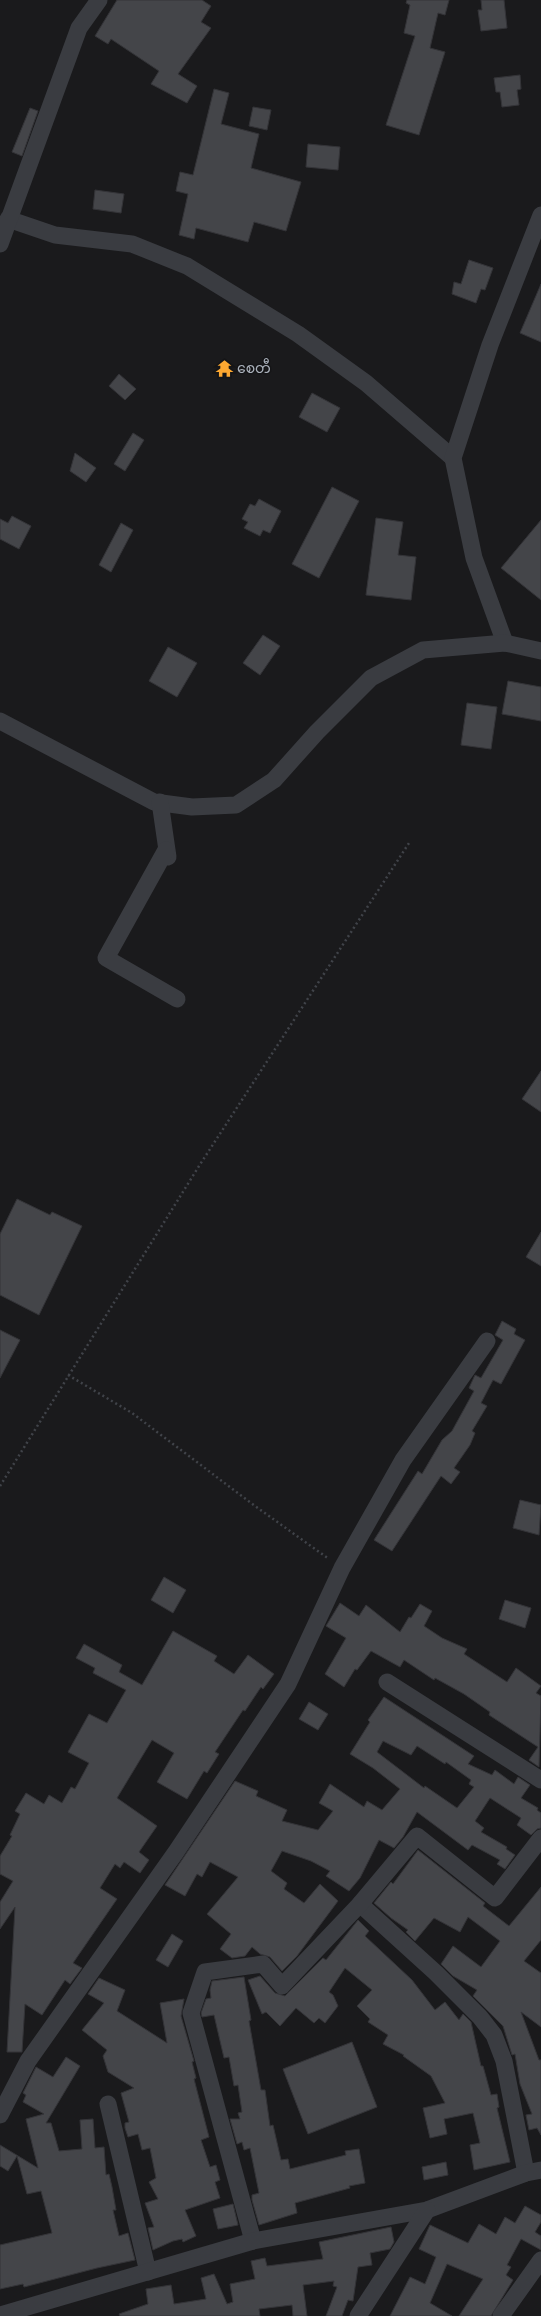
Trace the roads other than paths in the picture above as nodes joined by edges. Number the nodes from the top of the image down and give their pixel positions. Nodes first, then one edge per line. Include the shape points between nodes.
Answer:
1 (99, 0) edge
2 (541, 215) edge
3 (8, 219) junction
4 (0, 244) edge
5 (453, 458) junction
6 (506, 643) junction
7 (541, 651) edge
8 (0, 721) edge
9 (160, 802) junction
10 (177, 1000) dead end
11 (487, 1342) dead end
12 (387, 1682) dead end
13 (541, 1780) edge
14 (541, 1838) edge
15 (360, 1904) junction
16 (108, 2104) dead end
17 (0, 2115) edge
18 (534, 2171) edge
19 (427, 2210) junction
20 (253, 2241) junction
21 (541, 2260) edge
22 (148, 2272) junction
23 (0, 2315) edge
24 (358, 2316) edge
25 (501, 2316) edge

1 - 3 street via 79,28
2 - 5 street via 490,345
3 - 4 street
3 - 5 street via 55,235 132,244 187,266 298,334 366,383
5 - 6 street via 474,558
6 - 7 street
6 - 9 street via 423,650 370,678 274,780 236,804 192,807
8 - 9 street via 154,802
9 - 10 street via 167,853 106,958
11 - 17 street via 403,1460 342,1568 288,1684 176,1852 28,2061
12 - 13 street
14 - 15 street via 495,1898 417,1836
15 - 18 street via 446,1983 494,2035 504,2061
15 - 20 street via 282,1986 263,1964 205,1972 191,2013
16 - 22 street
18 - 19 street
19 - 20 street
19 - 24 street
20 - 22 street
21 - 25 street
22 - 23 street

